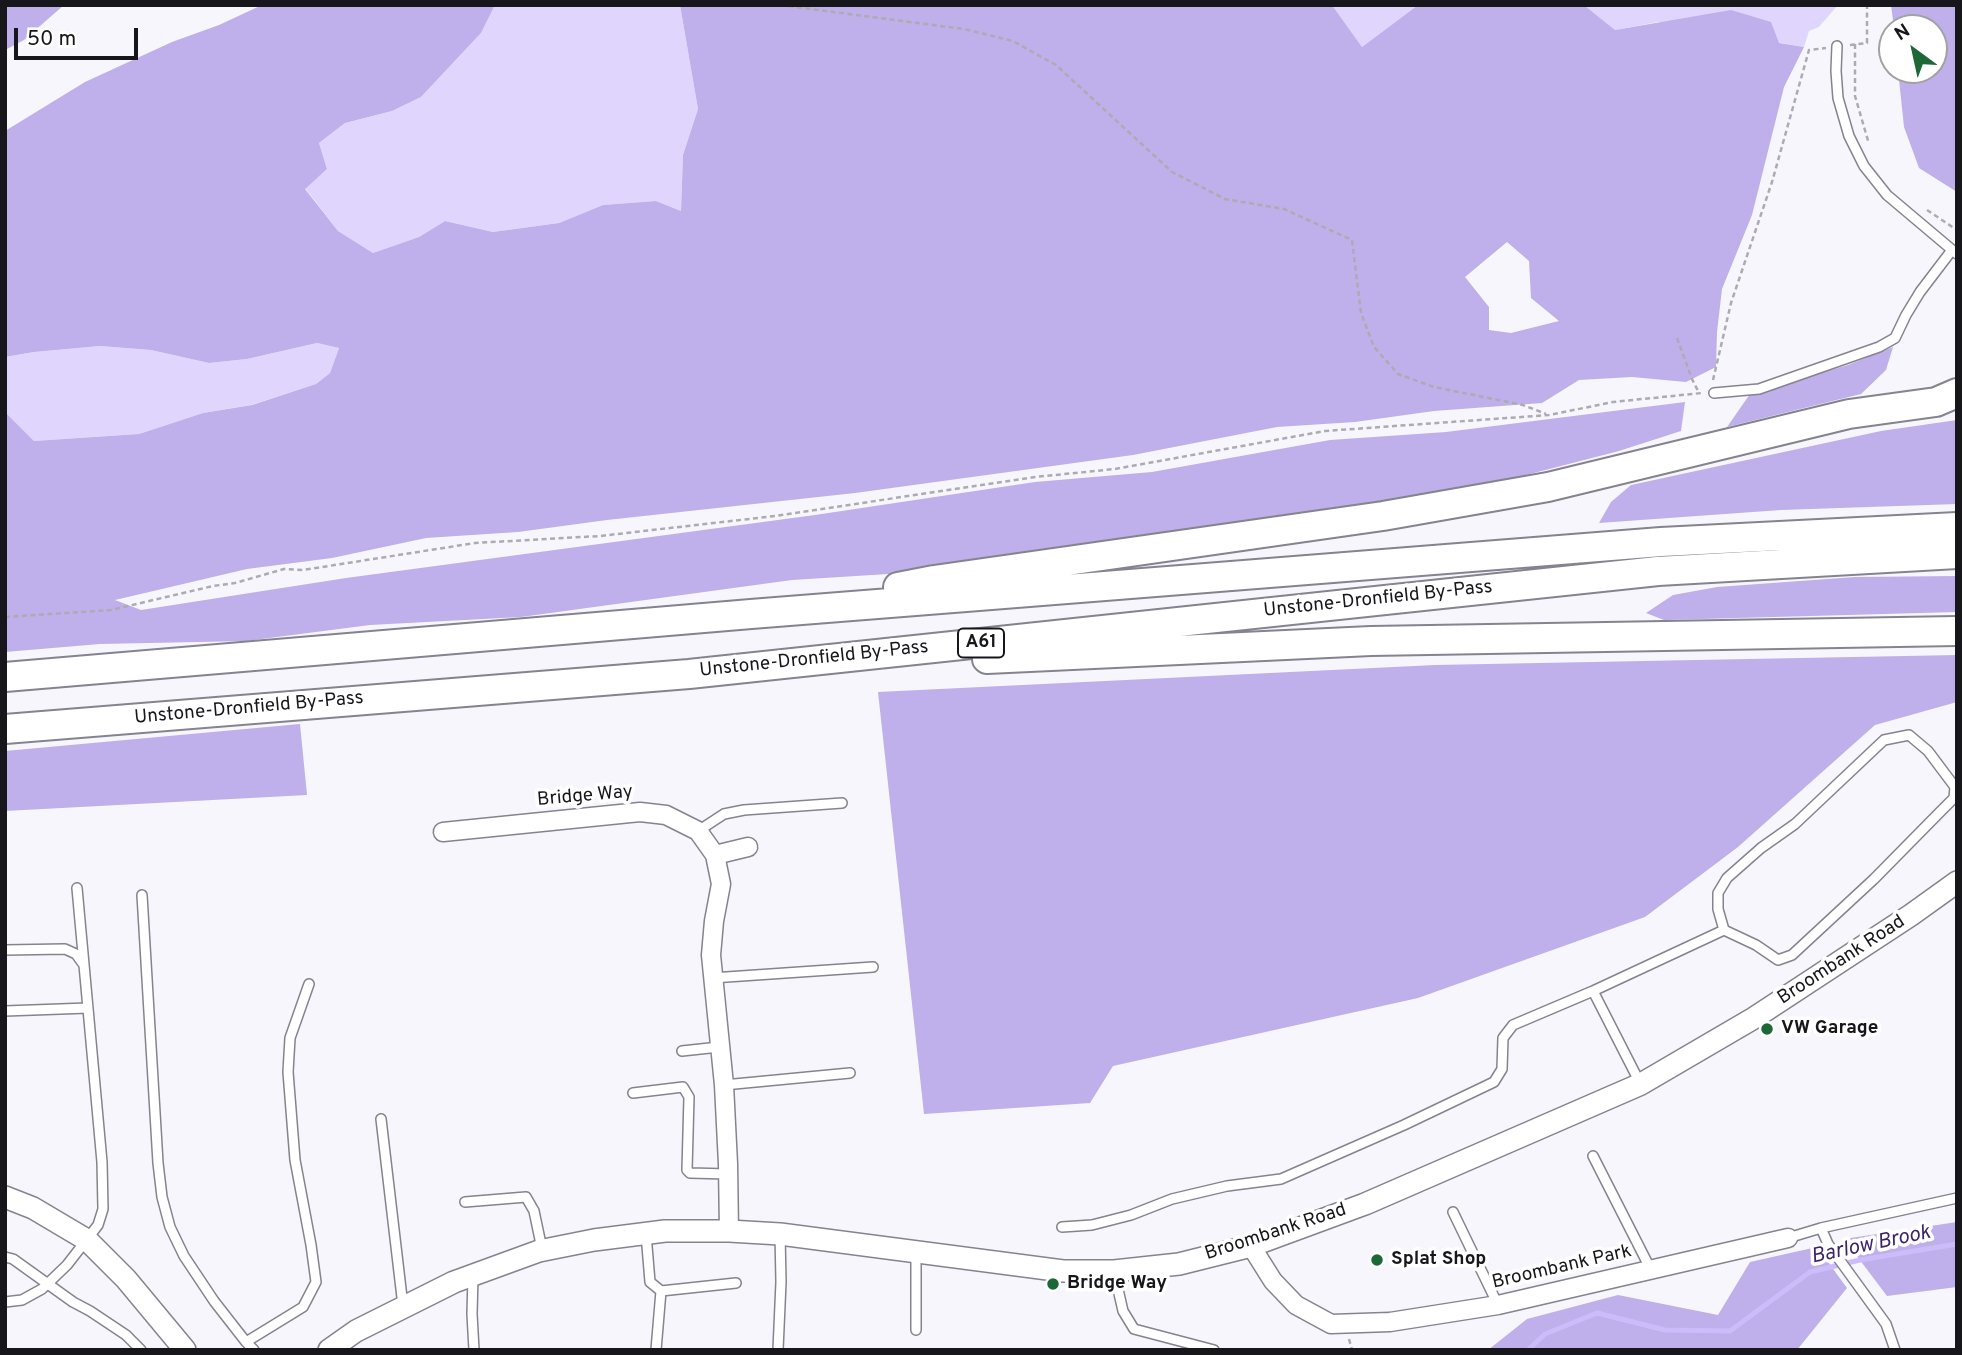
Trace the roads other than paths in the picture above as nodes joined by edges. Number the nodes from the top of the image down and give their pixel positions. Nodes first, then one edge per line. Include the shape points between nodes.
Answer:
1 (1837, 46) road end
2 (1954, 252) edge
3 (1713, 393) road end
4 (1957, 393) edge
5 (1957, 527) edge
6 (1957, 554) edge
7 (751, 614) junction
8 (1957, 631) edge
9 (689, 674) junction
10 (5, 677) edge
11 (5, 729) edge
12 (842, 803) dead end
13 (698, 831) junction
14 (443, 832) dead end
15 (748, 847) dead end
16 (715, 855) junction
17 (1957, 882) edge
18 (77, 888) dead end
19 (142, 895) dead end
20 (1724, 930) junction
21 (5, 950) edge
22 (84, 965) junction
23 (873, 967) dead end
24 (712, 978) junction
25 (309, 984) dead end
26 (1593, 991) junction
27 (88, 1008) junction
28 (5, 1011) edge
29 (719, 1047) junction
30 (682, 1051) dead end
31 (850, 1073) dead end
32 (1641, 1084) junction
33 (723, 1085) junction
34 (633, 1093) dead end
35 (381, 1119) dead end
36 (1593, 1156) dead end
37 (728, 1174) junction
38 (5, 1197) edge
39 (1957, 1198) edge
40 (465, 1202) dead end
41 (1452, 1212) dead end
42 (1062, 1227) dead end
43 (1821, 1228) junction
44 (729, 1231) junction
45 (646, 1234) junction
46 (780, 1234) junction
47 (1788, 1238) joint
48 (87, 1240) junction
49 (1251, 1246) junction
50 (542, 1251) junction
51 (916, 1251) junction
52 (5, 1257) edge
53 (1651, 1270) junction
54 (1114, 1271) junction
55 (473, 1275) junction
56 (48, 1283) junction
57 (737, 1283) dead end
58 (661, 1291) junction
59 (5, 1302) edge
60 (1498, 1305) junction
61 (403, 1306) junction
62 (916, 1331) dead end
63 (246, 1342) junction
64 (141, 1350) edge
65 (185, 1350) edge
66 (254, 1350) edge
67 (329, 1350) edge
68 (474, 1350) edge
69 (656, 1350) edge
70 (778, 1350) edge
71 (1214, 1350) edge
72 (1895, 1350) edge

1 - 2 lane via 1838,98 1864,166 1886,195
2 - 3 lane via 1920,292 1895,338 1759,389
4 - 7 highway via 1936,402 1849,414 1548,486 1383,516 934,580
5 - 7 highway, Unstone-Dronfield By-Pass via 1661,542
6 - 9 highway, Unstone-Dronfield By-Pass / A61 via 1658,570
7 - 10 highway, Unstone-Dronfield By-Pass
8 - 9 highway, A61 via 1371,641
9 - 11 highway, Unstone-Dronfield By-Pass / A61
12 - 13 lane via 744,810 724,814
13 - 14 street, Bridge Way via 666,816 640,812
13 - 16 street, Bridge Way
15 - 16 street
16 - 24 street, Bridge Way via 721,884 713,921
17 - 32 street, Broombank Road via 1754,1018
18 - 22 lane
19 - 63 lane via 162,1197 184,1256
20 - 20 lane via 1718,893 1727,878 1795,824 1884,740 1909,735 1928,751 1955,787 1954,798 1792,955 1778,960
20 - 26 lane
21 - 22 lane via 65,949
22 - 27 lane
23 - 24 lane
24 - 29 street, Bridge Way
25 - 63 lane via 290,1038 288,1072 295,1160 316,1282 303,1307
26 - 32 lane
26 - 42 lane via 1513,1025 1503,1038 1502,1069 1494,1082 1404,1125 1281,1179 1227,1186 1092,1225
27 - 28 lane
27 - 48 lane via 103,1209
29 - 30 lane
29 - 33 street, Bridge Way
31 - 33 lane
32 - 49 street, Broombank Road via 1365,1204
33 - 37 street, Bridge Way
34 - 37 lane via 683,1087 689,1097 687,1170
35 - 61 lane
36 - 53 lane
37 - 44 street, Bridge Way
38 - 48 street
39 - 43 lane
40 - 50 lane via 526,1197 534,1211
41 - 60 lane
43 - 47 lane
43 - 72 lane via 1886,1324
44 - 45 street, Broombank Road
44 - 46 street, Broombank Road
45 - 50 street, Broombank Road
45 - 58 lane via 650,1282
46 - 51 street, Broombank Road
46 - 70 lane
47 - 53 street, Broombank Park
48 - 56 lane
48 - 65 street
49 - 54 street, Broombank Road via 1179,1264
49 - 60 street, Broombank Park via 1273,1281 1296,1305 1331,1324 1390,1322
50 - 55 street, Broombank Road
51 - 54 street, Broombank Road via 1063,1271
51 - 62 lane
52 - 56 lane
53 - 60 street, Broombank Park
54 - 71 lane via 1122,1311 1134,1329
55 - 61 street, Broombank Road
55 - 68 lane
56 - 59 lane via 22,1300
56 - 64 lane
57 - 58 lane
58 - 69 lane
61 - 67 street, Broombank Road
63 - 66 lane

